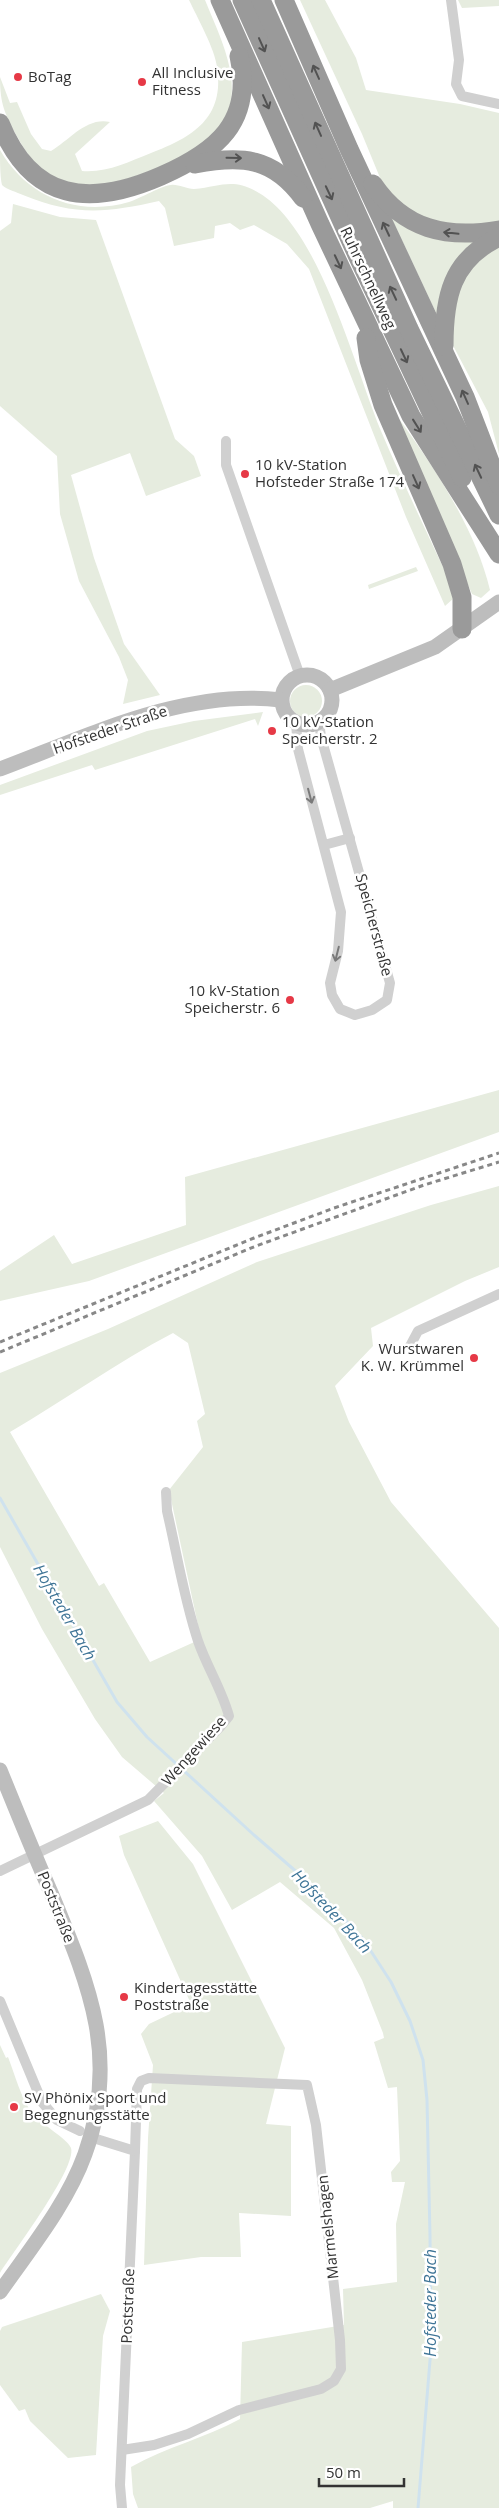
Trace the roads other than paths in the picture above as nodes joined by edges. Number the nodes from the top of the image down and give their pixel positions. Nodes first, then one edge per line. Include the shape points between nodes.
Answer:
1 (242, 0) edge
2 (260, 0) edge
3 (284, 0) edge
4 (451, 0) edge
5 (222, 5) edge
6 (499, 104) edge
7 (0, 123) edge
8 (350, 149) junction
9 (186, 166) junction
10 (320, 224) junction
11 (499, 230) edge
12 (499, 237) edge
13 (356, 300) junction
14 (444, 352) junction
15 (226, 440) dead end
16 (499, 485) edge
17 (499, 515) edge
18 (499, 554) edge
19 (499, 602) edge
20 (462, 629) junction
21 (300, 676) junction
22 (330, 690) junction
23 (281, 700) junction
24 (324, 719) junction
25 (296, 723) junction
26 (0, 769) edge
27 (350, 838) junction
28 (324, 845) junction
29 (499, 1294) edge
30 (410, 1346) dead end
31 (166, 1492) dead end
32 (0, 1770) edge
33 (34, 1853) junction
34 (0, 1871) edge
35 (0, 2001) edge
36 (85, 2134) junction
37 (135, 2151) junction
38 (0, 2292) edge
39 (122, 2450) junction
40 (122, 2508) edge

1 -> 18 highway, Ruhrschnellweg via 383,310
17 -> 2 highway, Ruhrschnellweg
8 -> 3 highway
4 - 6 street via 459,60 456,84 459,92 462,96
5 - 9 highway via 240,64 240,105 227,133
5 -> 10 highway
7 - 9 highway via 16,157 34,175 51,186 75,194 115,193
11 -> 8 highway via 444,233 418,224 386,200
14 -> 8 highway
9 -> 10 highway via 232,158 261,164 299,193
10 -> 13 highway
12 - 14 highway via 473,253 461,266 451,285 444,318
13 -> 18 highway via 411,416
13 -> 20 highway via 383,405 454,572 462,597
16 -> 14 highway
15 - 21 street via 226,466
19 - 20 street
20 - 22 street via 435,647
21 - 22 street via 314,676
21 - 23 street via 286,685
22 - 24 street via 331,705
23 - 25 street via 286,714
23 - 26 street, Hofsteder Straße via 255,697 172,709 106,728
24 - 25 street via 311,725
24 - 27 street, Speicherstraße via 321,737
25 -> 28 street, Speicherstraße via 296,743
27 - 28 street
28 -> 27 street, Speicherstraße via 341,912 338,951 330,983 332,995 340,1009 361,1014 387,1000 390,983
29 - 30 street via 418,1331
31 - 33 street, Wengewiese via 167,1511 192,1624 206,1663 226,1703 228,1716 148,1800
32 - 33 street, Poststraße
33 - 34 street, Wengewiese
33 - 36 street, Poststraße via 80,1966 99,2034 98,2101
35 - 36 street via 42,2102 57,2120
36 - 37 street
36 - 38 street, Poststraße via 71,2184
37 - 39 street, Poststraße
37 - 39 street, Marmelshagen via 137,2089 141,2081 149,2078 307,2085 319,2143 341,2369 334,2381 321,2390 239,2410 188,2434 154,2445
39 - 40 street, Poststraße

